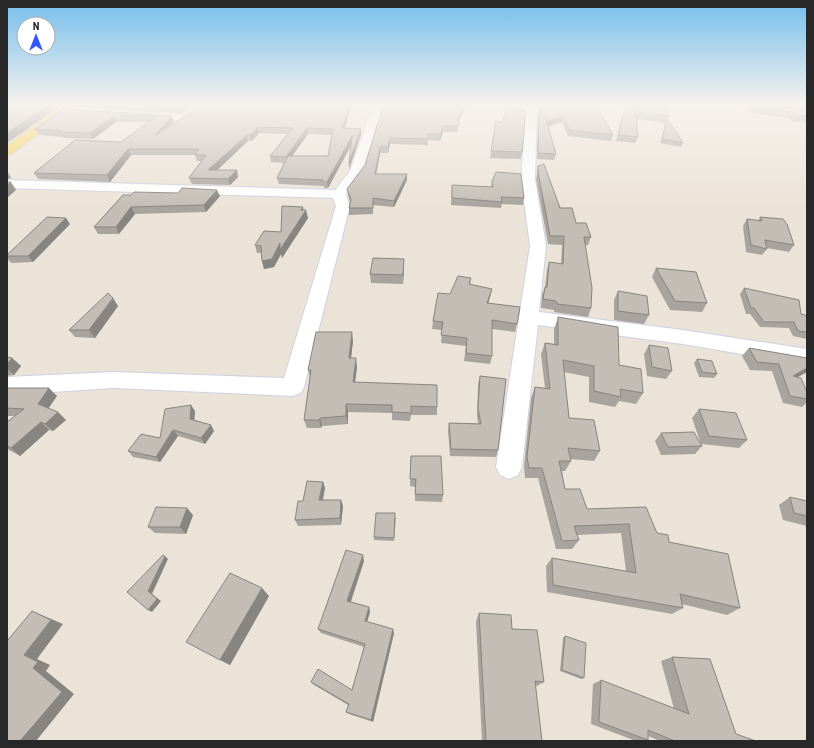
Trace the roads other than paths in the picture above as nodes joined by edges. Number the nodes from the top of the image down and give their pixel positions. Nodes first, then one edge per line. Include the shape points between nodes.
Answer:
1 (25, 138) edge
2 (365, 138) edge
3 (530, 138) edge
4 (7, 151) edge
5 (7, 184) edge
6 (339, 194) junction
7 (528, 317) junction
8 (807, 357) edge
9 (7, 386) edge
10 (509, 467) dead end

1 - 4 main road
2 - 6 street via 357,171
3 - 7 street via 528,179 538,246
5 - 6 street
6 - 9 street via 343,206 293,387 113,380
7 - 8 street via 683,337
7 - 10 street

